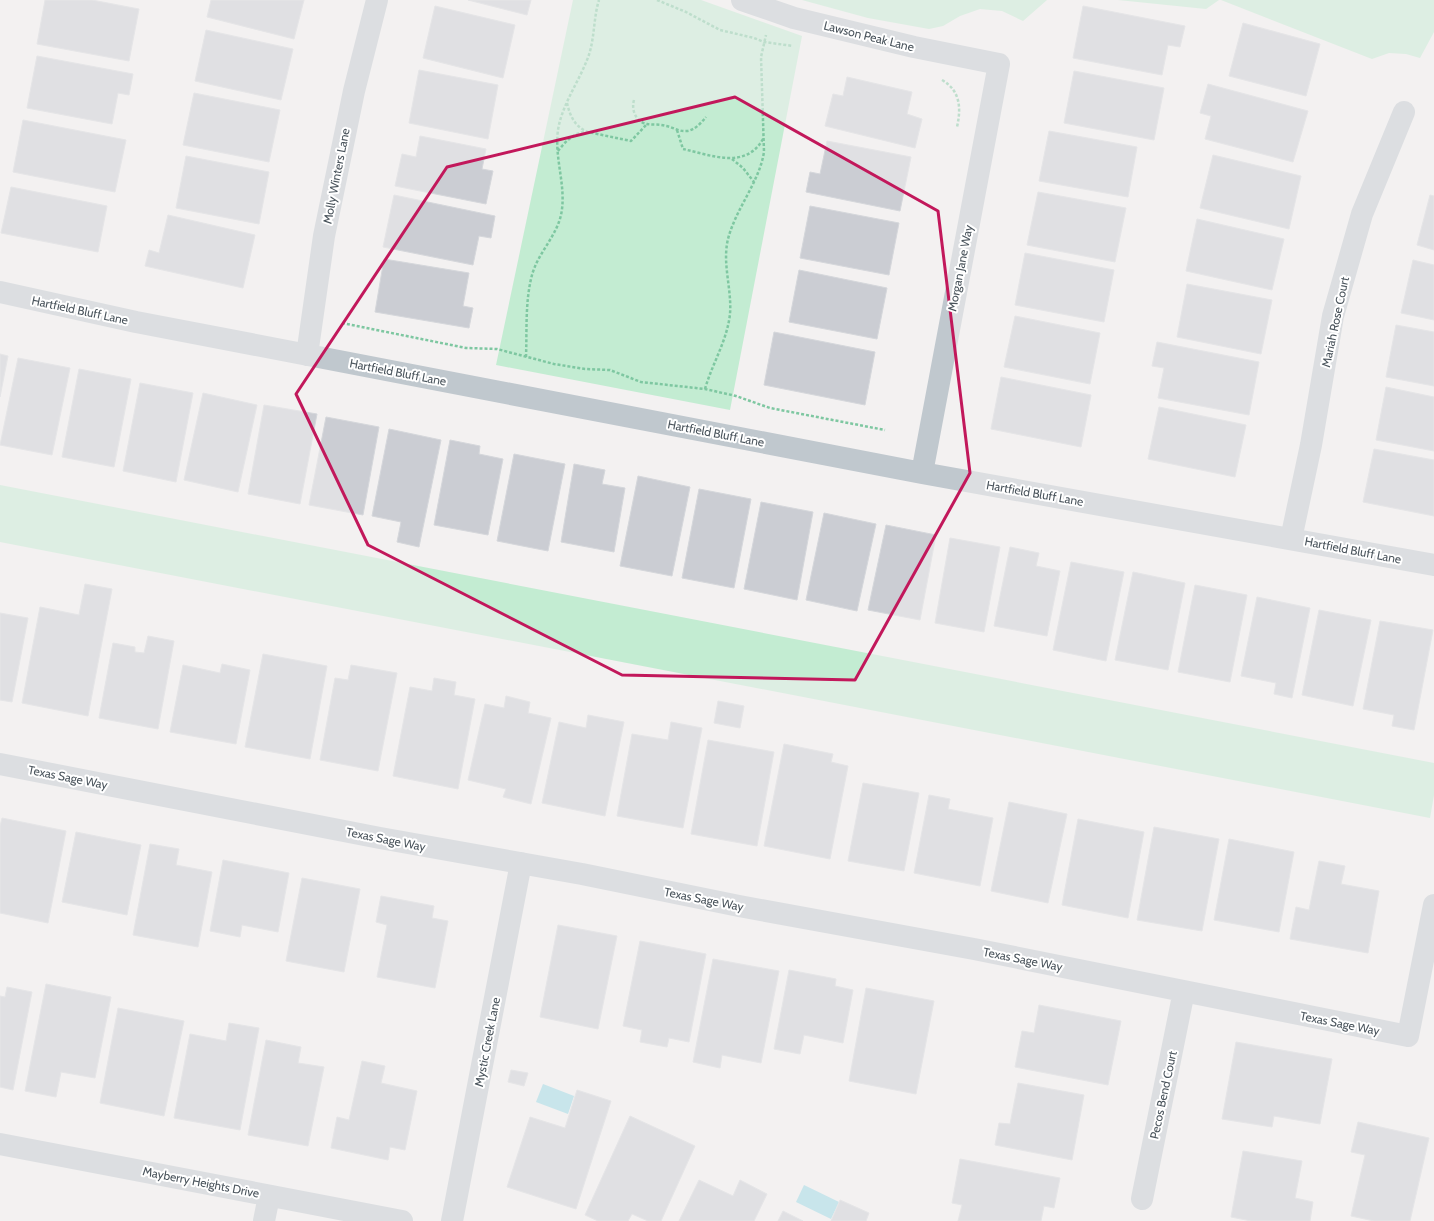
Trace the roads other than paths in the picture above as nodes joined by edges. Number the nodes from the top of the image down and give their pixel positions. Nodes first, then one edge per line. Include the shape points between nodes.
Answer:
1 (377, 0) edge
2 (742, 0) edge
3 (999, 64) joint
4 (1404, 112) dead end
5 (0, 292) edge
6 (307, 355) junction
7 (922, 473) junction
8 (1291, 539) junction
9 (1434, 565) edge
10 (0, 764) edge
11 (521, 863) junction
12 (1434, 905) edge
13 (1184, 991) junction
14 (0, 1144) edge
15 (269, 1196) junction
16 (1142, 1199) dead end
17 (264, 1221) edge
18 (402, 1221) edge
19 (452, 1221) edge

1 - 6 street, Molly Winters Lane via 354,91 324,236
2 - 3 street, Lawson Peak Lane via 801,20
3 - 7 street, Morgan Jane Way
4 - 8 street, Mariah Rose Court via 1362,214 1333,316 1311,445
5 - 6 street, Hartfield Bluff Lane via 136,322
6 - 7 street, Hartfield Bluff Lane
7 - 8 street, Hartfield Bluff Lane
8 - 9 street, Hartfield Bluff Lane
10 - 11 street, Texas Sage Way
11 - 13 street, Texas Sage Way
11 - 19 street, Mystic Creek Lane
12 - 13 street, Texas Sage Way via 1408,1036
13 - 16 street, Pecos Bend Court
14 - 15 street, Mayberry Heights Drive
15 - 17 street
15 - 18 street, Mayberry Heights Drive

